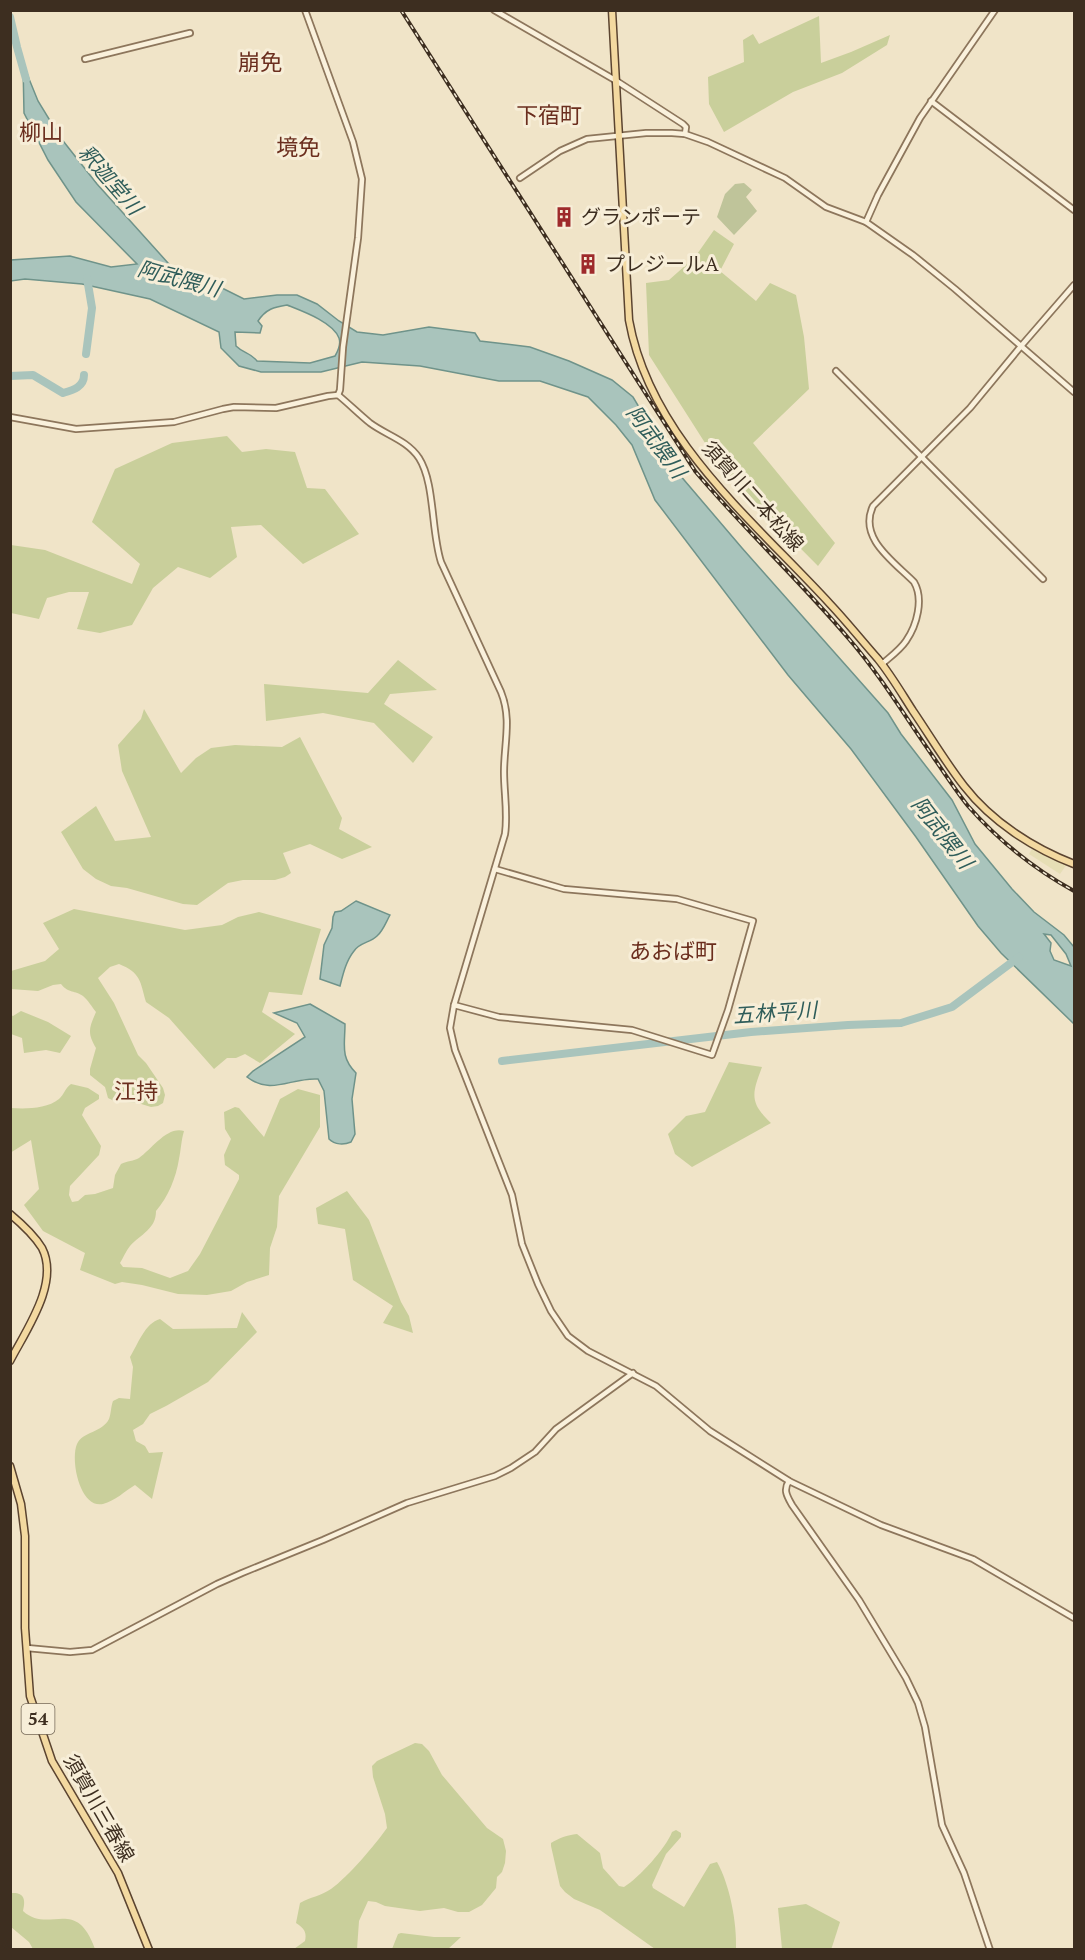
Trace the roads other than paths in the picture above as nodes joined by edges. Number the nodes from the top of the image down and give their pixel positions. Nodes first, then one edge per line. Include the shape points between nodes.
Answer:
1 (305, 10) edge
2 (494, 10) edge
3 (612, 10) edge
4 (995, 10) edge
5 (190, 33) dead end
6 (85, 59) dead end
7 (615, 80) junction
8 (931, 101) junction
9 (685, 134) junction
10 (617, 135) junction
11 (520, 178) dead end
12 (1074, 210) edge
13 (866, 222) junction
14 (1074, 285) edge
15 (1022, 345) junction
16 (836, 371) dead end
17 (1074, 392) edge
18 (338, 395) junction
19 (10, 417) edge
20 (921, 457) junction
21 (1043, 579) dead end
22 (882, 664) junction
23 (1074, 864) edge
24 (495, 869) junction
25 (454, 1005) junction
26 (10, 1214) edge
27 (10, 1361) edge
28 (633, 1373) junction
29 (10, 1466) edge
30 (789, 1481) junction
31 (1074, 1618) edge
32 (27, 1648) junction
33 (148, 1950) edge
34 (990, 1950) edge

1 - 18 street via 353,142 362,179
2 - 7 street
3 - 7 main road, 須賀川二本松線
4 - 8 street
5 - 6 street
7 - 9 street via 684,124
7 - 10 main road, 須賀川二本松線
8 - 12 street
8 - 13 street
9 - 10 street
9 - 13 street via 784,178 831,209
10 - 11 street via 587,139 571,146
10 - 22 main road, 須賀川二本松線 via 629,320 642,370 709,476 831,604
13 - 15 street via 913,255
14 - 15 street
15 - 17 street
15 - 20 street via 970,408
16 - 20 street
18 - 19 street via 276,408 234,407 174,422 76,429
18 - 24 street via 370,422 408,445 419,458 426,472 441,562 505,704 507,816
20 - 21 street
20 - 22 street via 868,516 873,540 914,582 920,599 905,641
22 - 23 main road, 須賀川二本松線 via 955,775 976,800 1013,832
24 - 25 street
24 - 25 street via 564,889 677,899 753,921 728,1010 712,1055 632,1030 499,1017
25 - 28 street via 450,1028 455,1050 512,1195 522,1244 534,1276 568,1336 588,1351
26 - 27 main road via 37,1240 47,1269 39,1306
28 - 30 street via 663,1391 710,1431
28 - 32 street via 556,1429 527,1458 495,1476 407,1503 242,1573 92,1650
29 - 32 main road, 須賀川三春線 / 54 via 25,1536
30 - 31 street via 881,1525 973,1559
30 - 34 street via 786,1491 792,1504 859,1600 918,1703 938,1812
32 - 33 main road, 須賀川三春線 / 54 via 30,1696 52,1761 116,1868

